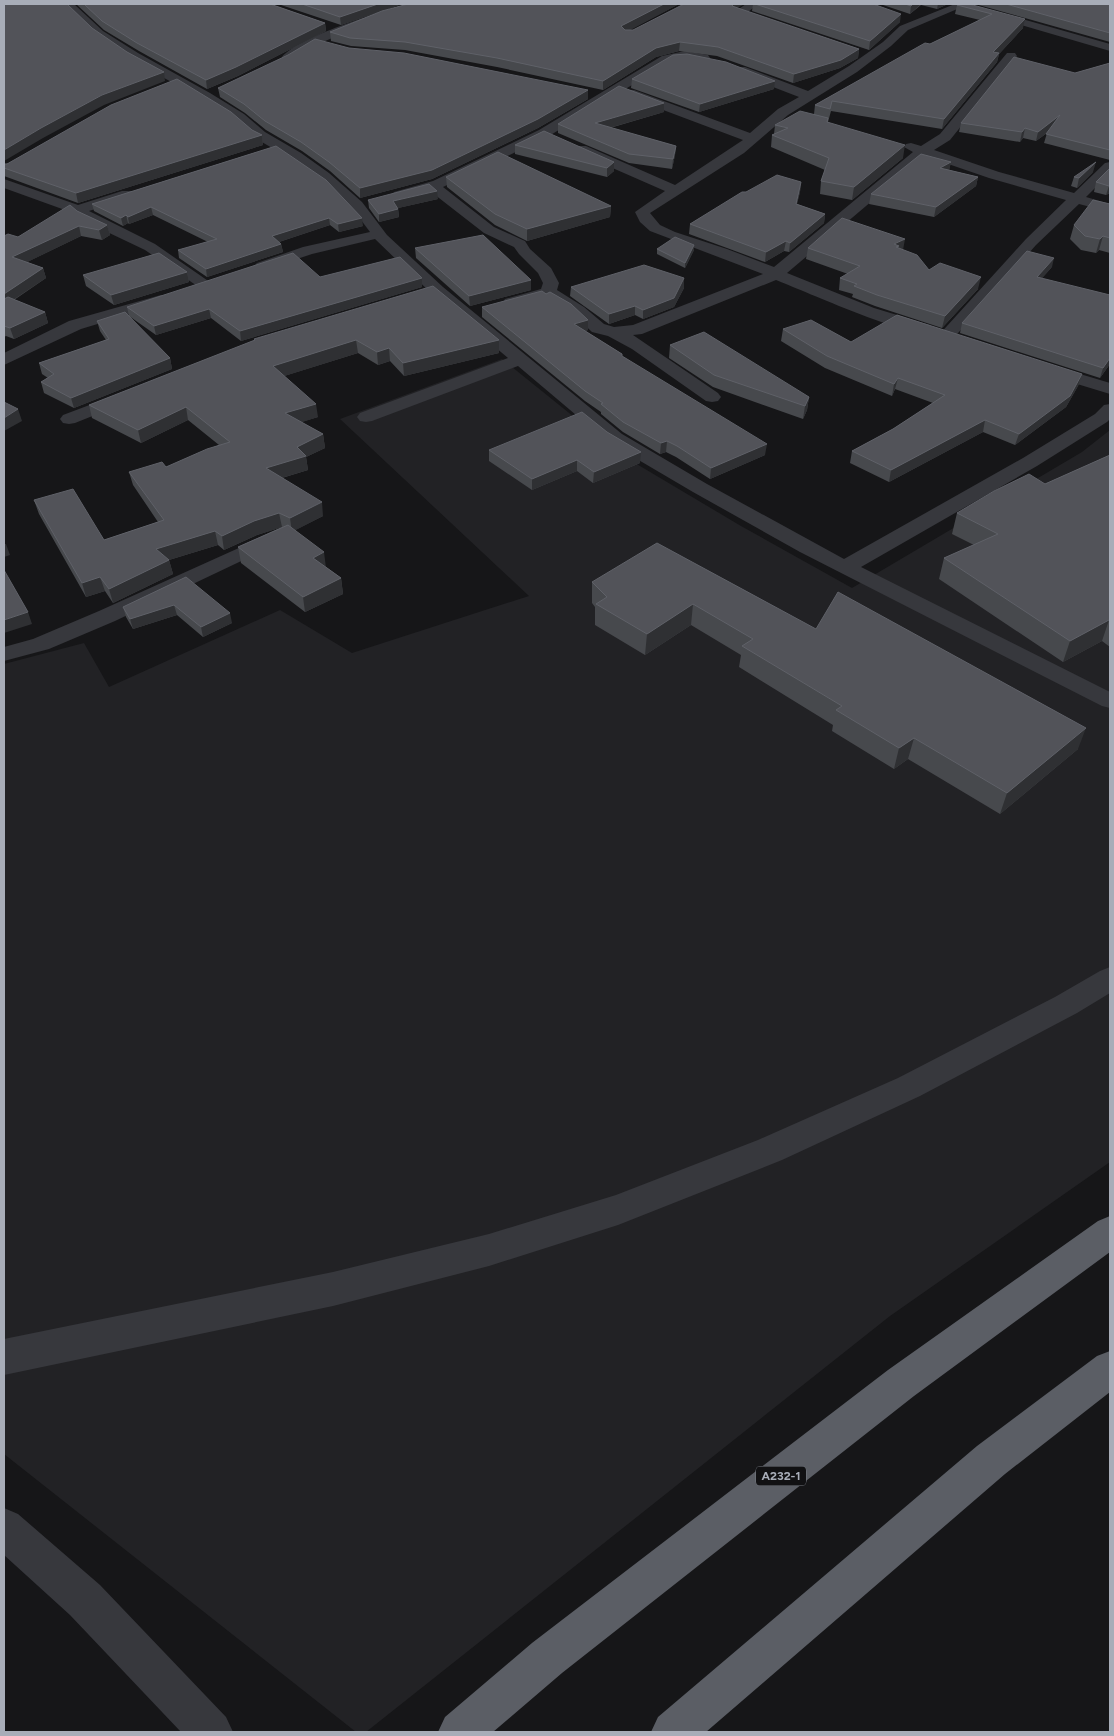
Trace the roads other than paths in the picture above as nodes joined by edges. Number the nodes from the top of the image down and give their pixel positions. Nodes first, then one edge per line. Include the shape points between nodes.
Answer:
1 (68, 4) edge
2 (418, 4) edge
3 (754, 4) edge
4 (961, 4) edge
5 (900, 15) edge
6 (916, 22) junction
7 (323, 25) edge
8 (776, 25) edge
9 (340, 30) junction
10 (314, 41) junction
11 (335, 48) edge
12 (1110, 48) edge
13 (853, 51) edge
14 (870, 56) junction
15 (1011, 56) dead end
16 (276, 64) edge
17 (617, 88) junction
18 (584, 92) edge
19 (603, 96) junction
20 (809, 96) junction
21 (783, 112) junction
22 (801, 117) edge
23 (544, 133) junction
24 (751, 138) junction
25 (895, 143) edge
26 (279, 146) junction
27 (923, 151) junction
28 (260, 152) edge
29 (1110, 166) edge
30 (4, 183) edge
31 (433, 186) junction
32 (139, 190) edge
33 (674, 190) junction
34 (1075, 198) junction
35 (371, 202) junction
36 (1110, 208) edge
37 (82, 211) junction
38 (379, 234) junction
39 (252, 269) edge
40 (774, 275) junction
41 (437, 290) junction
42 (548, 292) junction
43 (419, 296) edge
44 (481, 310) junction
45 (614, 332) junction
46 (946, 337) junction
47 (962, 342) edge
48 (521, 359) junction
49 (4, 360) edge
50 (1030, 364) edge
51 (1110, 389) edge
52 (138, 392) edge
53 (712, 397) dead end
54 (1110, 409) edge
55 (366, 417) dead end
56 (69, 419) dead end
57 (282, 535) edge
58 (845, 568) junction
59 (4, 654) edge
60 (1110, 701) edge
61 (1110, 979) edge
62 (1110, 1232) edge
63 (4, 1357) edge
64 (1110, 1369) edge
65 (4, 1528) edge
66 (211, 1732) edge
67 (460, 1732) edge
68 (673, 1732) edge

1 - 26 street via 99,33 173,84 212,94
2 - 9 street
3 - 8 street via 739,13
4 - 6 street
4 - 12 street
5 - 6 street
6 - 14 street
7 - 9 street
9 - 10 street
10 - 11 street
10 - 16 street
13 - 14 street
14 - 20 street
15 - 27 street via 945,137
17 - 19 street
17 - 20 street via 661,59 699,56
17 - 24 street
18 - 19 street
19 - 23 street
20 - 21 street
21 - 22 street
21 - 24 street
23 - 31 street
23 - 33 street
24 - 33 street via 739,150
25 - 27 street
26 - 28 street
26 - 35 street
27 - 34 street
27 - 40 street
29 - 34 street
30 - 37 street
31 - 35 street
31 - 42 street via 490,230 520,244 545,271 551,282
32 - 37 street via 84,207
33 - 40 street via 642,212 645,220 655,228
34 - 36 street
34 - 46 street
35 - 38 street
37 - 49 street via 85,216 150,247 212,283 75,325
38 - 39 street via 308,250
38 - 41 street
40 - 45 street via 636,330
40 - 46 street
41 - 43 street
41 - 44 street
42 - 44 street
42 - 45 street via 578,310 598,328
44 - 48 street
45 - 53 street
46 - 47 street
48 - 55 street
48 - 58 street via 616,438
50 - 51 street
52 - 56 street
54 - 58 street via 1102,418 1030,462
57 - 59 street via 41,644
58 - 60 street
61 - 63 street via 909,1087 770,1150 618,1210 489,1250 333,1289
62 - 67 highway, A232-1 via 901,1383 547,1658
64 - 68 highway via 991,1460
65 - 66 street via 85,1600

